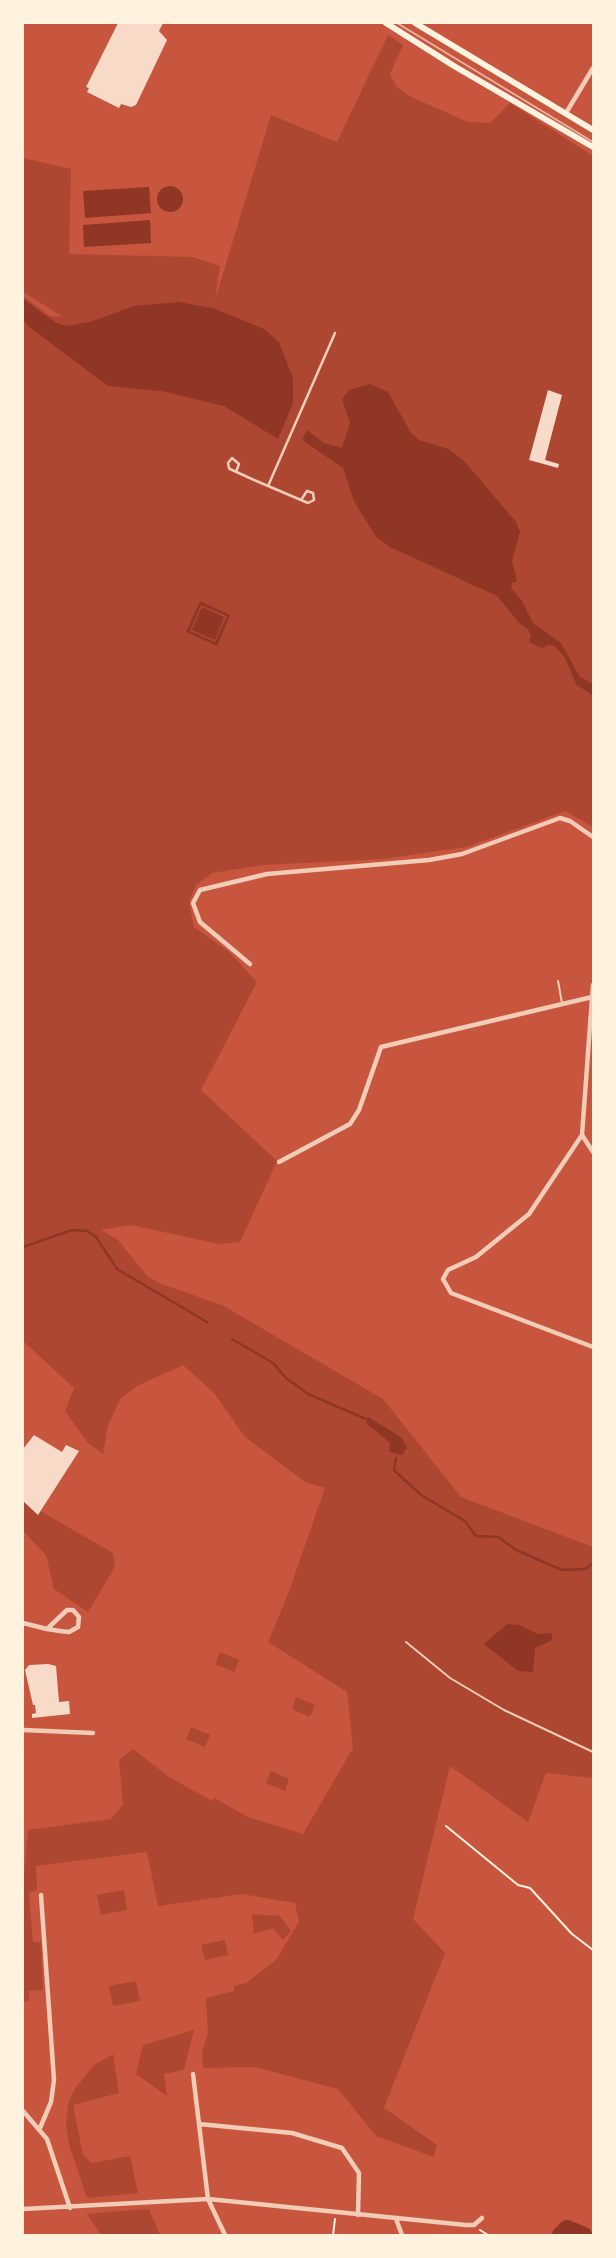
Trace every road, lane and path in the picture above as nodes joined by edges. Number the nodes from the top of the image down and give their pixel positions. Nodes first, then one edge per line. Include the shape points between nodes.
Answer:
1 (386, 23) edge
2 (415, 23) edge
3 (593, 68) edge
4 (566, 113) junction
5 (593, 130) edge
6 (593, 147) edge
7 (335, 333) dead end
8 (236, 472) dead end
9 (268, 486) junction
10 (301, 500) dead end
11 (593, 837) edge
12 (250, 964) dead end
13 (558, 981) dead end
14 (593, 985) edge
15 (592, 997) edge
16 (562, 1004) junction
17 (582, 1135) junction
18 (593, 1152) edge
19 (279, 1162) dead end
20 (593, 1347) edge
21 (23, 1623) edge
22 (47, 1629) junction
23 (406, 1642) dead end
24 (23, 1730) edge
25 (93, 1733) dead end
26 (593, 1752) edge
27 (446, 1826) dead end
28 (41, 1895) dead end
29 (593, 1950) edge
30 (193, 2074) dead end
31 (23, 2111) edge
32 (199, 2124) junction
33 (40, 2128) junction
34 (208, 2199) junction
35 (70, 2208) junction
36 (23, 2209) edge
37 (335, 2212) junction
38 (358, 2215) junction
39 (482, 2218) dead end
40 (396, 2219) junction
41 (474, 2225) junction
42 (225, 2235) edge
43 (333, 2235) edge
44 (402, 2235) edge
45 (488, 2235) edge

1 - 6 main road
2 - 4 main road
3 - 4 street
4 - 5 main road
7 - 9 street
8 - 9 street
9 - 10 street
11 - 12 street via 560,818 429,860 267,874 200,890 193,903 200,922
13 - 16 lane
14 - 15 street
15 - 16 street
15 - 17 street
16 - 19 street via 381,1047 350,1124
17 - 18 street
17 - 20 street via 529,1213 476,1257 448,1270 443,1279 451,1293
21 - 22 street
22 - 22 street via 73,1631 79,1620 75,1612 67,1610
23 - 26 lane via 450,1678 493,1704
24 - 25 street
27 - 29 path via 518,1885 530,1888
28 - 33 street via 54,2080
30 - 32 street
31 - 33 street
32 - 34 street
32 - 38 street via 292,2133 342,2148 359,2173
33 - 35 street
34 - 35 street
34 - 37 street
34 - 42 street
35 - 36 street
37 - 38 street
37 - 43 path
38 - 40 street
39 - 41 street
40 - 41 street
40 - 44 street
41 - 45 path

